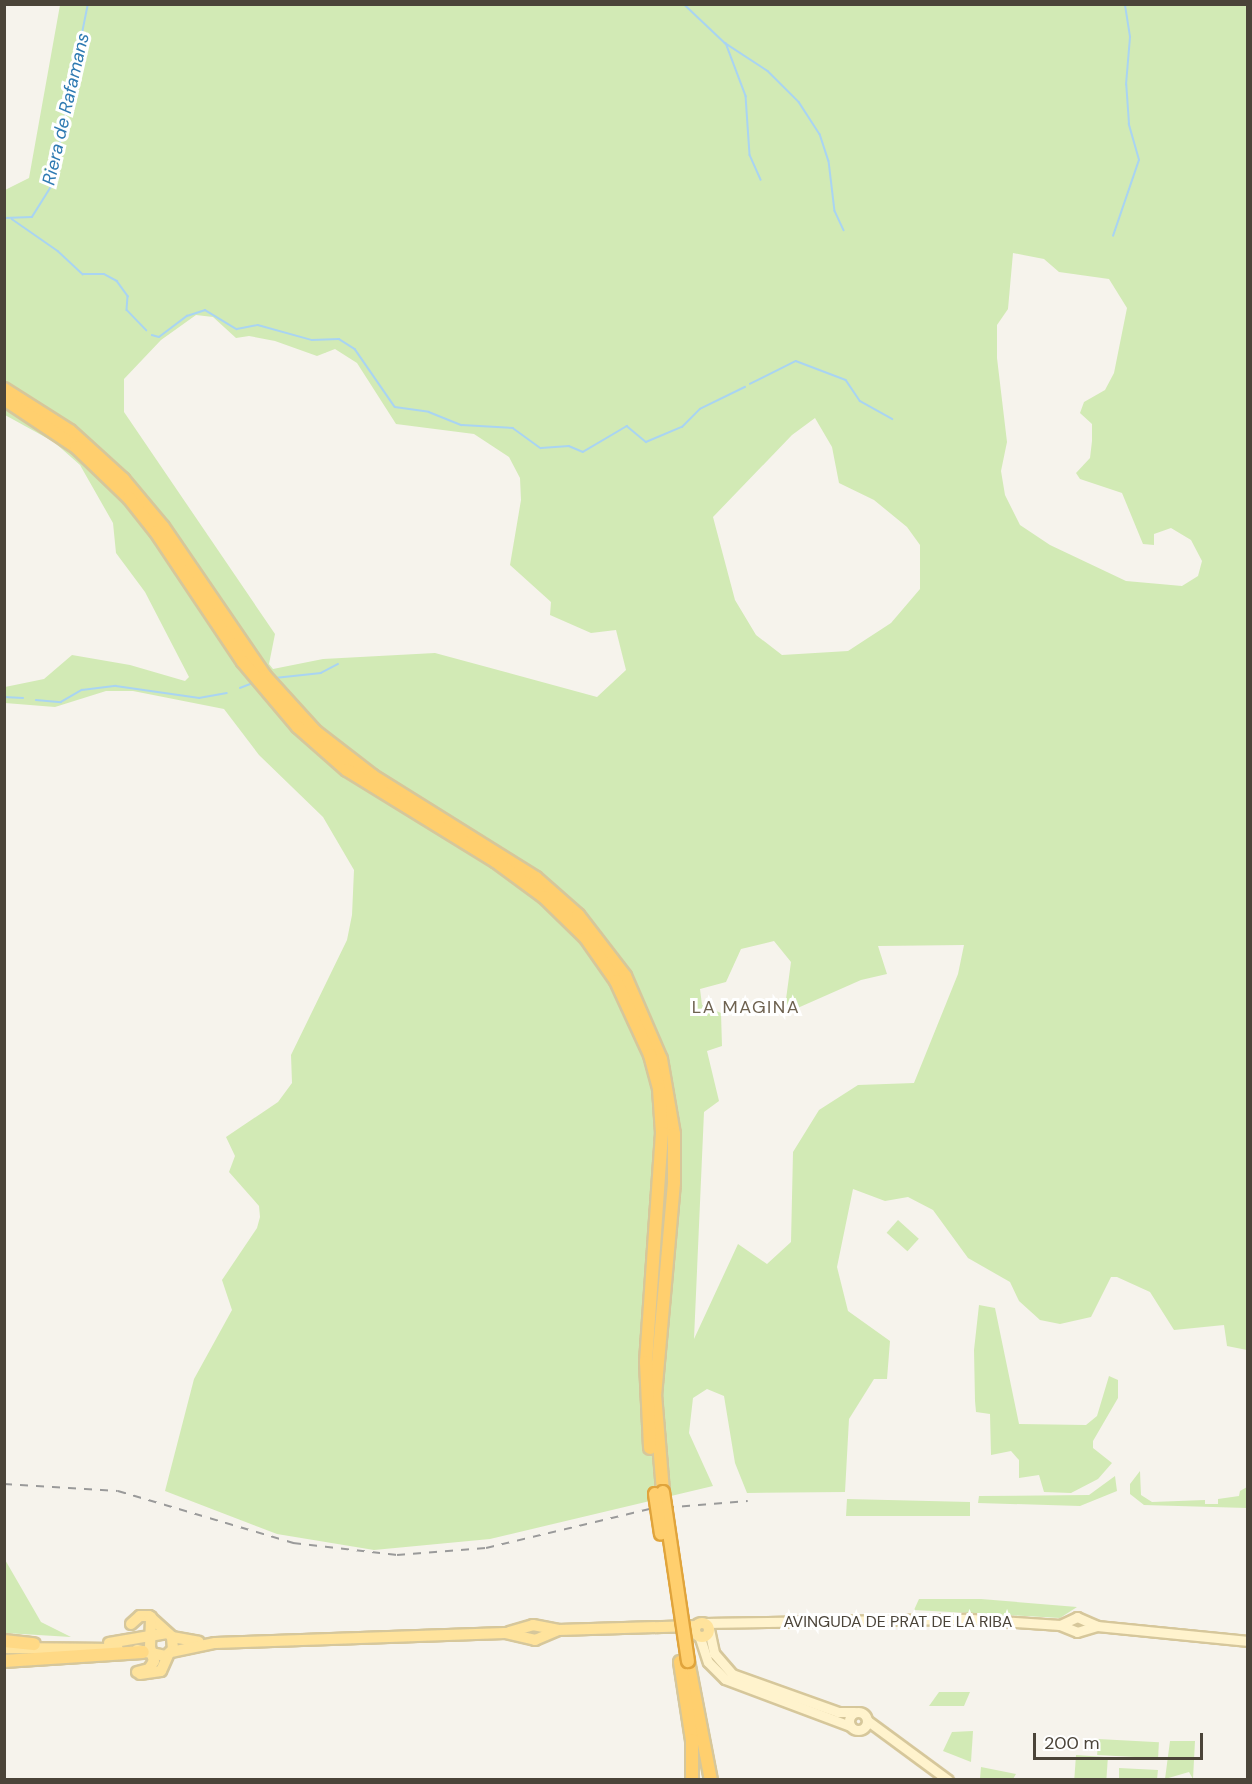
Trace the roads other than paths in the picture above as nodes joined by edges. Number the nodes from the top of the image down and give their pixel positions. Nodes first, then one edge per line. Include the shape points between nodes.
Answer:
1 (4, 389) edge
2 (4, 399) edge
3 (247, 660) junction
4 (151, 1617) junction
5 (704, 1631) junction
6 (151, 1633) junction
7 (169, 1635) junction
8 (4, 1641) edge
9 (1248, 1641) edge
10 (214, 1643) junction
11 (34, 1644) junction
12 (4, 1648) edge
13 (148, 1653) junction
14 (170, 1654) junction
15 (4, 1661) edge
16 (684, 1661) junction
17 (685, 1695) junction
18 (854, 1712) junction
19 (868, 1721) junction
20 (850, 1726) junction
21 (861, 1730) junction
22 (884, 1736) junction
23 (686, 1779) edge
24 (692, 1779) edge
25 (705, 1779) edge
26 (711, 1779) edge
27 (948, 1779) edge

1 - 3 highway via 70,431 123,479 164,527
2 - 3 highway via 67,441 115,483 156,531
3 - 16 highway, bridge via 279,700 353,762 508,859 563,901 604,946 642,1009 662,1059 674,1134 674,1183 655,1394 659,1493
4 - 6 main road
4 - 6 main road via 140,1617 131,1624 143,1622
4 - 7 main road
5 - 9 main road, AVINGUDA DE PRAT DE LA RIBA via 735,1625 971,1618
5 - 10 main road via 558,1630
5 - 18 main road via 714,1653 732,1674 838,1712
5 - 20 main road via 708,1662 725,1679
6 - 7 main road
6 - 11 main road via 122,1643
6 - 13 main road
7 - 10 main road
7 - 14 main road
8 - 11 highway
10 - 14 main road
11 - 12 main road
12 - 13 main road
13 - 14 main road
13 - 14 main road via 149,1669 137,1672 158,1673
13 - 15 highway
16 - 17 highway
16 - 25 highway
16 - 26 highway
17 - 23 highway
17 - 24 highway via 692,1740
18 - 19 main road via 863,1713
18 - 20 main road
19 - 21 main road
19 - 22 main road
20 - 21 main road
21 - 22 main road
22 - 27 main road

